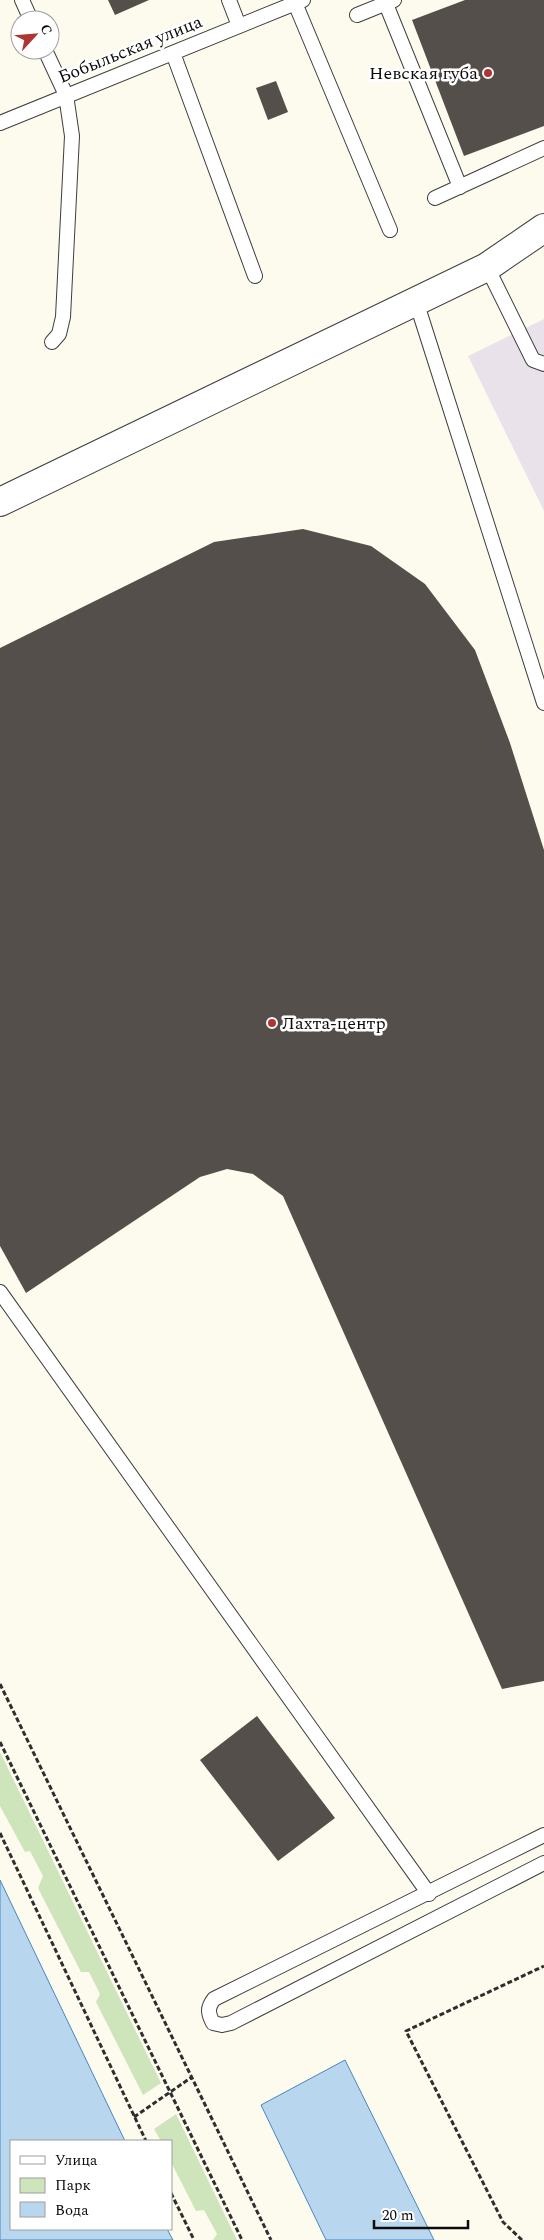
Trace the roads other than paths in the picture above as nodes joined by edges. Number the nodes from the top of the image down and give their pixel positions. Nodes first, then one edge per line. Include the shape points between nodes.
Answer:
1 (228, 0) edge
2 (299, 2) edge
3 (391, 2) edge
4 (358, 15) dead end
5 (239, 26) junction
6 (173, 53) junction
7 (50, 60) edge
8 (66, 95) junction
9 (0, 123) edge
10 (544, 148) edge
11 (460, 187) junction
12 (436, 198) dead end
13 (544, 228) edge
14 (390, 230) dead end
15 (486, 267) junction
16 (255, 276) dead end
17 (416, 301) junction
18 (52, 342) dead end
19 (544, 364) edge
20 (0, 502) edge
21 (544, 703) edge
22 (0, 1292) edge
23 (544, 1834) edge
24 (544, 1863) edge
25 (429, 1894) junction

1 - 5 lane
2 - 5 lane, Бобыльская улица
2 - 14 lane
3 - 4 lane
3 - 11 lane
5 - 6 lane, Бобыльская улица
6 - 8 lane, Бобыльская улица
6 - 16 lane
7 - 8 lane
8 - 9 lane, Бобыльская улица
8 - 18 lane via 72,136 65,290 61,326
10 - 11 lane
11 - 12 lane
13 - 15 street
15 - 17 street
15 - 19 lane via 533,360
17 - 20 street
17 - 21 lane
22 - 25 lane
23 - 25 lane
24 - 25 lane via 230,2023 213,2023 208,2006 214,1999

